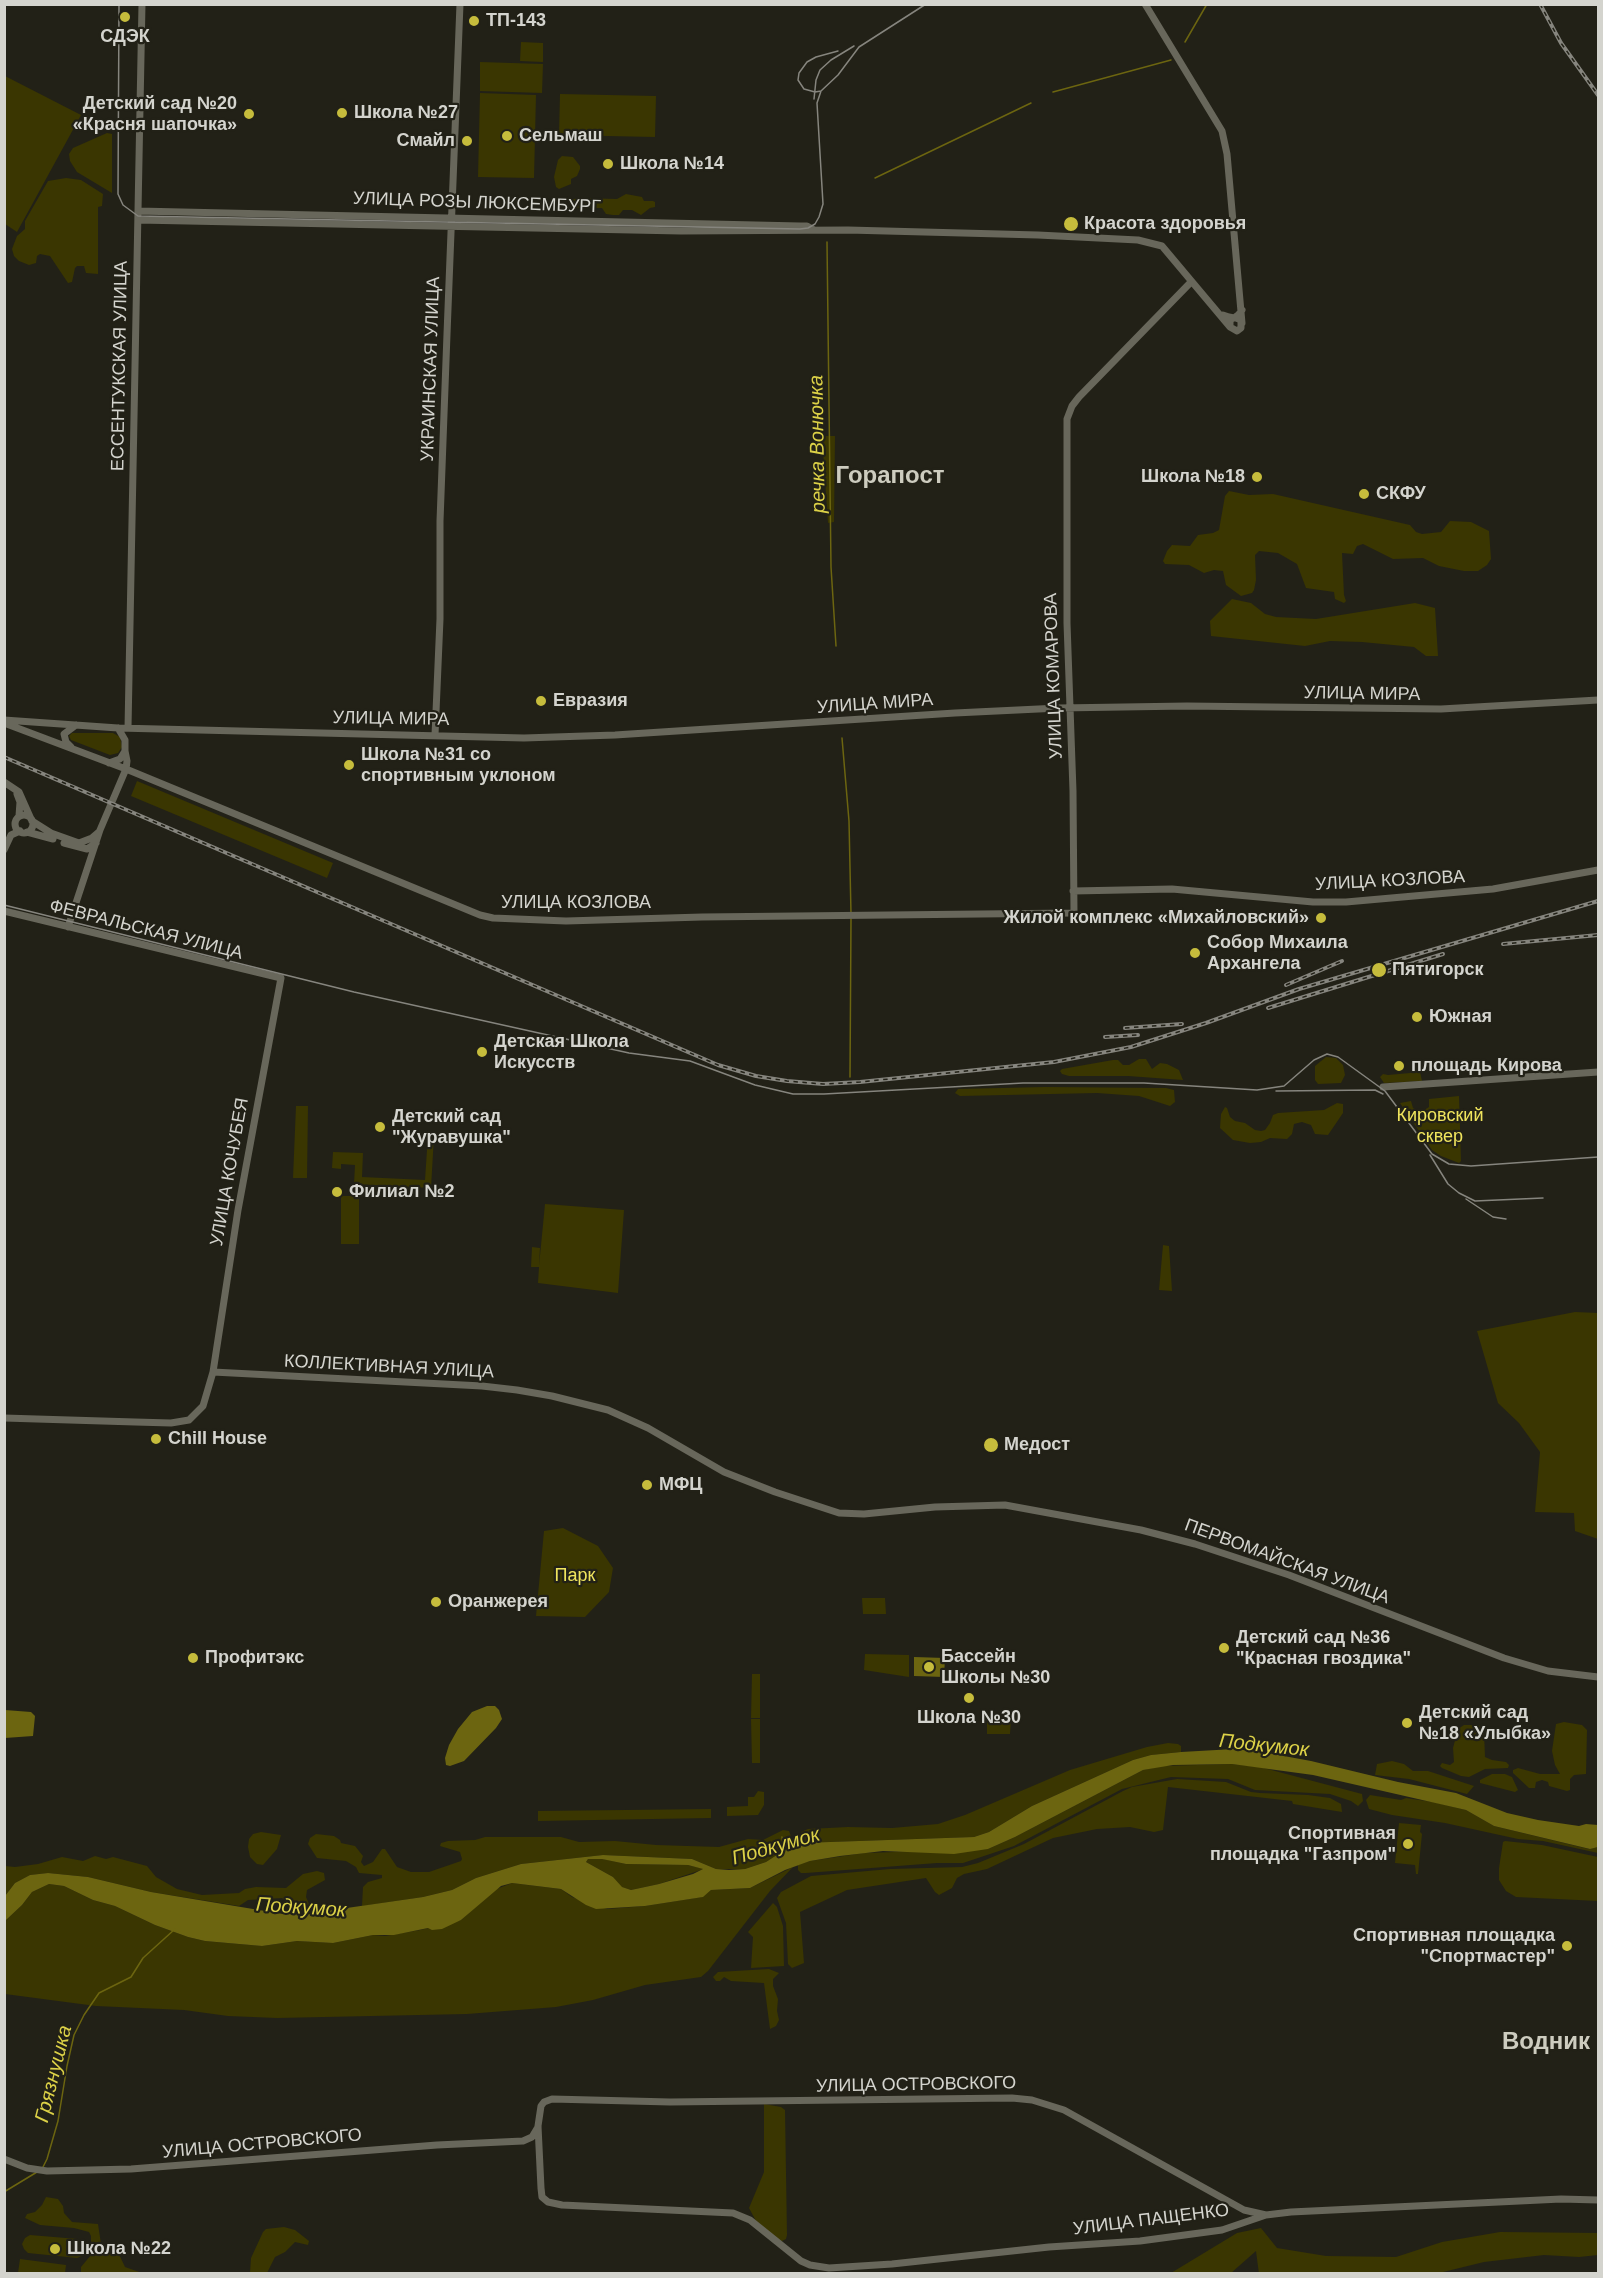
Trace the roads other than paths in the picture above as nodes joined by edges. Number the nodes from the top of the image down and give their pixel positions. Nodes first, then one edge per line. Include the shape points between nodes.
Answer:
1 (142, 4) edge
2 (460, 4) edge
3 (1145, 4) edge
4 (138, 211) junction
5 (451, 218) junction
6 (138, 220) junction
7 (451, 227) junction
8 (814, 230) junction
9 (1191, 282) junction
10 (1242, 310) junction
11 (1218, 313) junction
12 (1234, 318) junction
13 (1242, 322) junction
14 (1230, 327) junction
15 (1599, 700) edge
16 (1069, 708) junction
17 (4, 721) edge
18 (76, 725) junction
19 (118, 728) junction
20 (128, 728) junction
21 (153, 729) junction
22 (435, 735) junction
23 (71, 747) junction
24 (125, 749) junction
25 (110, 763) junction
26 (126, 769) junction
27 (4, 782) edge
28 (13, 787) junction
29 (19, 816) junction
30 (32, 820) junction
31 (15, 824) junction
32 (100, 830) junction
33 (24, 832) junction
34 (11, 835) junction
35 (96, 843) junction
36 (4, 850) edge
37 (1599, 870) edge
38 (1073, 891) junction
39 (4, 911) edge
40 (1074, 913) joint
41 (68, 927) junction
42 (281, 978) joint
43 (1599, 1072) edge
44 (1383, 1087) dead end
45 (213, 1372) junction
46 (4, 1418) edge
47 (781, 1495) joint
48 (1599, 1677) edge
49 (538, 2126) junction
50 (523, 2141) junction
51 (540, 2156) junction
52 (4, 2159) edge
53 (1599, 2200) edge
54 (1266, 2215) junction

1 - 4 street, ЕССЕНТУКСКАЯ УЛИЦА
2 - 5 street, УКРАИНСКАЯ УЛИЦА
3 - 10 street via 1222,131
4 - 5 street, УЛИЦА РОЗЫ ЛЮКСЕМБУРГ
4 - 6 street, ЕССЕНТУКСКАЯ УЛИЦА
5 - 7 street, УКРАИНСКАЯ УЛИЦА
5 - 8 street, УЛИЦА РОЗЫ ЛЮКСЕМБУРГ via 807,226
6 - 7 street, УЛИЦА РОЗЫ ЛЮКСЕМБУРГ
6 - 20 street, ЕССЕНТУКСКАЯ УЛИЦА
7 - 8 street, УЛИЦА РОЗЫ ЛЮКСЕМБУРГ
7 - 22 street, УКРАИНСКАЯ УЛИЦА
8 - 9 street, УЛИЦА РОЗЫ ЛЮКСЕМБУРГ via 1138,240 1162,246
9 - 11 street, УЛИЦА РОЗЫ ЛЮКСЕМБУРГ
9 - 16 street, УЛИЦА КОМАРОВА via 1079,397 1068,416
10 - 12 street
10 - 13 street
11 - 12 street
11 - 14 street, УЛИЦА РОЗЫ ЛЮКСЕМБУРГ
12 - 13 street
12 - 14 street
13 - 14 street via 1237,330
15 - 16 street, УЛИЦА МИРА via 1441,710
16 - 22 street, УЛИЦА МИРА via 615,735
16 - 38 street, УЛИЦА КОМАРОВА
17 - 18 street, УЛИЦА МИРА
17 - 23 street, УЛИЦА МИРА
18 - 19 street, УЛИЦА МИРА
18 - 23 street via 64,734
19 - 20 street, УЛИЦА МИРА
19 - 24 street
20 - 21 street, УЛИЦА МИРА
21 - 22 street, УЛИЦА МИРА
21 - 24 street, УЛИЦА МИРА via 134,733
23 - 25 street, УЛИЦА МИРА
24 - 25 street, УЛИЦА МИРА via 120,759
24 - 26 street
25 - 26 street, УЛИЦА КОЗЛОВА
26 - 32 street
26 - 40 street, УЛИЦА КОЗЛОВА via 493,918 566,921
27 - 28 street
28 - 29 street via 20,802
28 - 30 street
29 - 30 street via 26,815
29 - 31 street
30 - 32 street via 51,833 79,843
30 - 33 street via 32,827
31 - 33 street
31 - 34 street
32 - 35 street
33 - 34 street
33 - 35 street via 87,849
34 - 36 street
35 - 41 street
37 - 38 street, УЛИЦА КОЗЛОВА via 1493,889 1346,902 1172,889
38 - 40 street, УЛИЦА КОМАРОВА
39 - 41 street, ФЕВРАЛЬСКАЯ УЛИЦА
41 - 42 street, ФЕВРАЛЬСКАЯ УЛИЦА
42 - 45 street, УЛИЦА КОЧУБЕЯ
43 - 44 street
45 - 46 street via 203,1406 189,1420 162,1423
45 - 47 street, КОЛЛЕКТИВНАЯ УЛИЦА via 482,1386 552,1396 621,1415 724,1472
47 - 48 street, ПЕРВОМАЙСКАЯ УЛИЦА via 839,1513 1005,1505 1141,1530 1289,1575 1504,1658 1548,1671
49 - 50 street via 532,2137
49 - 51 street
49 - 54 street, УЛИЦА ОСТРОВСКОГО via 541,2106 552,2099 1032,2100 1064,2110 1244,2210
50 - 51 street
50 - 52 street, УЛИЦА ОСТРОВСКОГО via 177,2166 47,2171
51 - 54 street, УЛИЦА ПАЩЕНКО via 545,2200 562,2205 734,2213 750,2220 810,2265 829,2268 1140,2241 1222,2230
53 - 54 street, УЛИЦА ПАЩЕНКО

